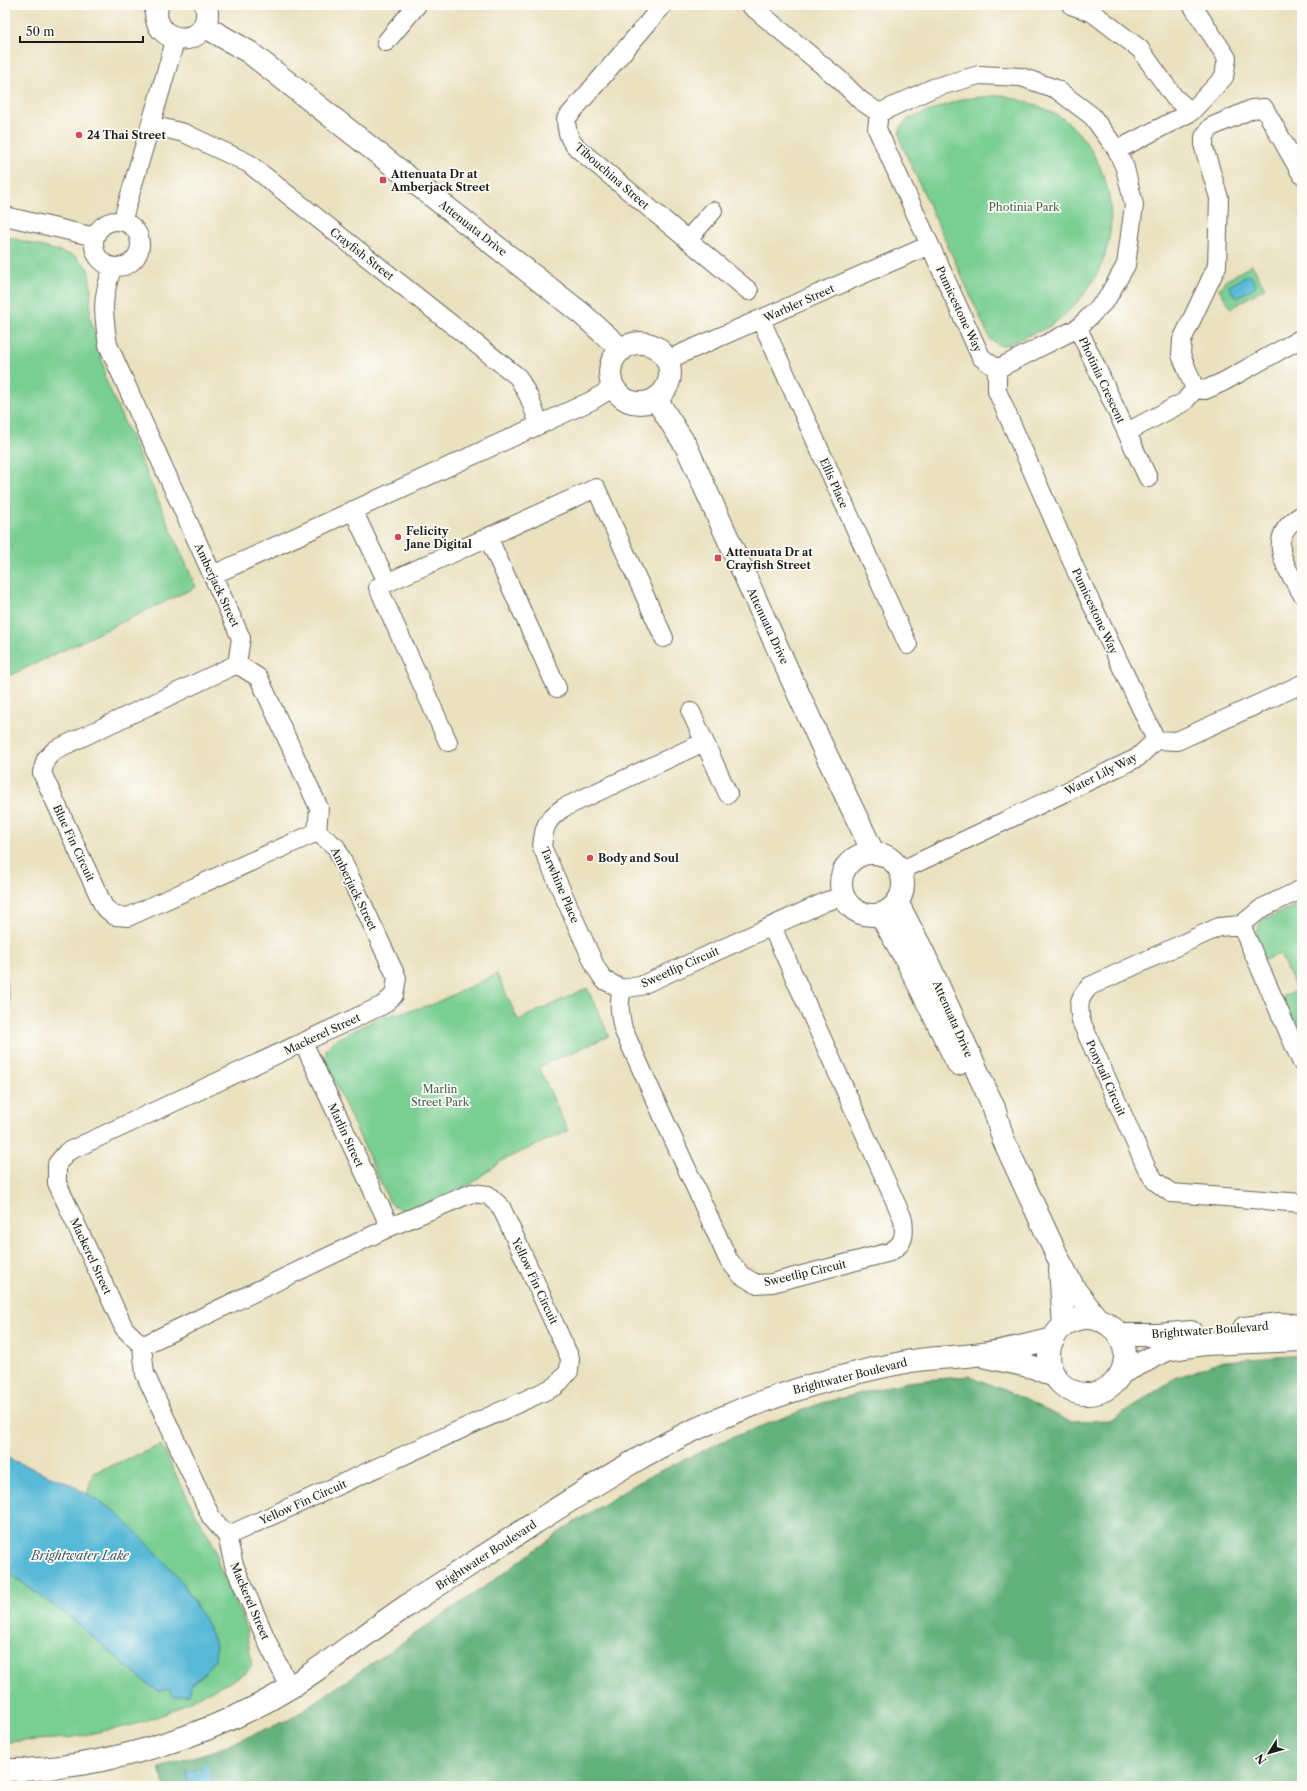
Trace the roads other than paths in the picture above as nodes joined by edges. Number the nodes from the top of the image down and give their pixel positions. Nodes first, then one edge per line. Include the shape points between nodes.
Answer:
1 (157, 5) edge
2 (206, 5) edge
3 (417, 5) edge
4 (663, 5) edge
5 (750, 5) edge
6 (1071, 5) edge
7 (1192, 5) edge
8 (204, 26) junction
9 (176, 38) junction
10 (386, 42) dead end
11 (1191, 112) junction
12 (879, 114) junction
13 (151, 125) junction
14 (1117, 150) junction
15 (1302, 174) edge
16 (713, 211) dead end
17 (5, 216) edge
18 (122, 222) junction
19 (95, 237) junction
20 (687, 240) junction
21 (930, 245) junction
22 (113, 267) junction
23 (749, 291) dead end
24 (760, 320) junction
25 (1078, 328) junction
26 (1302, 338) edge
27 (622, 350) junction
28 (667, 360) junction
29 (997, 369) junction
30 (614, 387) junction
31 (1195, 389) junction
32 (656, 399) junction
33 (539, 424) junction
34 (1127, 432) junction
35 (1148, 478) dead end
36 (353, 510) junction
37 (1302, 515) edge
38 (488, 537) junction
39 (212, 575) junction
40 (388, 582) junction
41 (1302, 594) edge
42 (664, 638) dead end
43 (908, 645) dead end
44 (237, 664) junction
45 (1302, 684) edge
46 (557, 688) dead end
47 (691, 712) dead end
48 (1156, 740) junction
49 (448, 742) dead end
50 (704, 742) junction
51 (728, 794) dead end
52 (317, 832) junction
53 (864, 854) junction
54 (900, 871) junction
55 (1302, 889) edge
56 (843, 897) junction
57 (897, 902) junction
58 (880, 914) junction
59 (1241, 925) junction
60 (772, 927) junction
61 (622, 989) junction
62 (394, 995) joint
63 (303, 1042) junction
64 (1302, 1063) edge
65 (1003, 1139) junction
66 (1302, 1203) edge
67 (390, 1227) junction
68 (1059, 1260) junction
69 (1098, 1320) junction
70 (1302, 1326) edge
71 (1059, 1332) junction
72 (1119, 1335) junction
73 (1302, 1340) edge
74 (142, 1346) junction
75 (977, 1355) junction
76 (1121, 1373) junction
77 (1056, 1377) junction
78 (227, 1536) junction
79 (290, 1687) junction
80 (5, 1770) edge

1 - 9 street via 157,22 162,30
2 - 8 street via 208,13
3 - 10 street
4 - 20 street, Tibouchina Street via 566,119 566,132 572,143
5 - 12 street
6 - 11 street via 1093,13 1140,49 1174,97
7 - 11 street via 1227,58 1224,77
8 - 9 street via 192,37
8 - 27 street, Attenuata Drive via 250,52 582,314
9 - 13 street
11 - 14 street
12 - 14 street, Photinia Crescent via 933,88 978,75 1021,77 1056,89 1092,116
12 - 21 street, Pumicestone Way via 877,129
13 - 18 street
13 - 33 street, Crayfish Street via 184,133 248,163 518,377
14 - 25 street, Photinia Crescent via 1125,168 1134,205 1126,265 1106,300
15 - 31 street via 1264,108 1252,109 1211,127 1204,137 1204,148 1219,198 1217,266 1182,340 1181,355
16 - 20 street
17 - 19 street
18 - 19 street via 116,221 103,226
18 - 22 street via 130,225 135,231 140,245 134,259 128,264
19 - 22 street via 97,256
20 - 23 street, Tibouchina Street
21 - 24 street, Warbler Street
21 - 29 street, Pumicestone Way via 981,357
22 - 39 street, Amberjack Street via 105,286 103,306 108,345
24 - 28 street, Warbler Street
24 - 43 street, Ellis Place
25 - 29 street, Photinia Crescent
25 - 34 street, Photinia Crescent
26 - 31 street via 1223,382 1205,390
27 - 28 street via 635,344 644,344 658,349
27 - 30 street via 613,360 611,369
28 - 32 street via 670,377 668,386
29 - 48 street, Pumicestone Way via 997,391 1078,575
30 - 32 street via 628,400 637,403
30 - 33 street via 591,401
31 - 34 street, Photinia Crescent via 1184,402
32 - 53 street, Attenuata Drive via 686,446 823,748
33 - 36 street
34 - 35 street, Photinia Crescent
36 - 39 street
36 - 40 street
37 - 41 street via 1284,531 1280,548 1285,564
38 - 40 street
38 - 42 street via 596,488
38 - 46 street
39 - 44 street, Amberjack Street via 242,638
40 - 49 street via 378,587
44 - 52 street via 258,678 319,808
44 - 52 street, Blue Fin Circuit via 55,750 46,759 42,773 104,907 115,916 128,917
45 - 48 street via 1177,741
47 - 50 street
48 - 54 street, Water Lily Way via 1137,758
50 - 51 street
50 - 61 street, Tarwhine Place via 563,808 551,817 543,829 542,847 596,968 604,980
52 - 62 street, Amberjack Street via 336,847 397,978
53 - 54 street via 884,855 894,862
53 - 56 street via 847,864 841,874 840,886
54 - 57 street via 903,882
55 - 59 street via 1262,908
56 - 58 street via 849,906 858,912
56 - 60 street, Sweetlip Circuit via 827,901
57 - 58 street
57 - 65 street, Attenuata Drive via 923,952 994,1108
58 - 65 street, Attenuata Drive via 908,961 979,1104
59 - 64 street
59 - 66 street, Ponytail Circuit via 1219,927 1090,986 1081,996 1081,1022 1155,1181 1171,1193
60 - 61 street, Sweetlip Circuit via 640,986
60 - 61 street, Sweetlip Circuit via 903,1219 905,1235 899,1247 890,1252 772,1283 756,1284 741,1275 728,1259 623,1030 619,999
62 - 63 street, Mackerel Street via 383,1005
63 - 67 street, Marlin Street
63 - 74 street, Mackerel Street via 67,1152 57,1164 57,1183 124,1328
65 - 68 street, Attenuata Drive
67 - 74 street, Yellow Fin Circuit
67 - 78 street, Yellow Fin Circuit via 472,1193 488,1195 501,1207 570,1358 569,1371 556,1386
68 - 69 street, Attenuata Drive via 1075,1290
68 - 71 street, Attenuata Drive via 1063,1295
69 - 71 street via 1085,1318 1072,1321
69 - 72 street via 1110,1325
70 - 72 street, Brightwater Boulevard via 1280,1324 1157,1335
71 - 75 street, Brightwater Boulevard
71 - 77 street via 1050,1358
72 - 76 street via 1125,1351
73 - 76 street, Brightwater Boulevard via 1206,1344 1167,1350
74 - 78 street, Mackerel Street via 145,1374 210,1517
75 - 77 street, Brightwater Boulevard via 1032,1367
75 - 79 street, Brightwater Boulevard via 915,1360 850,1374 789,1391 706,1424 639,1458 590,1488 405,1607
76 - 77 street via 1109,1387 1086,1394 1064,1386
78 - 79 street, Mackerel Street via 234,1565
79 - 80 street, Brightwater Boulevard via 249,1710 207,1729 156,1746 120,1756 36,1770

